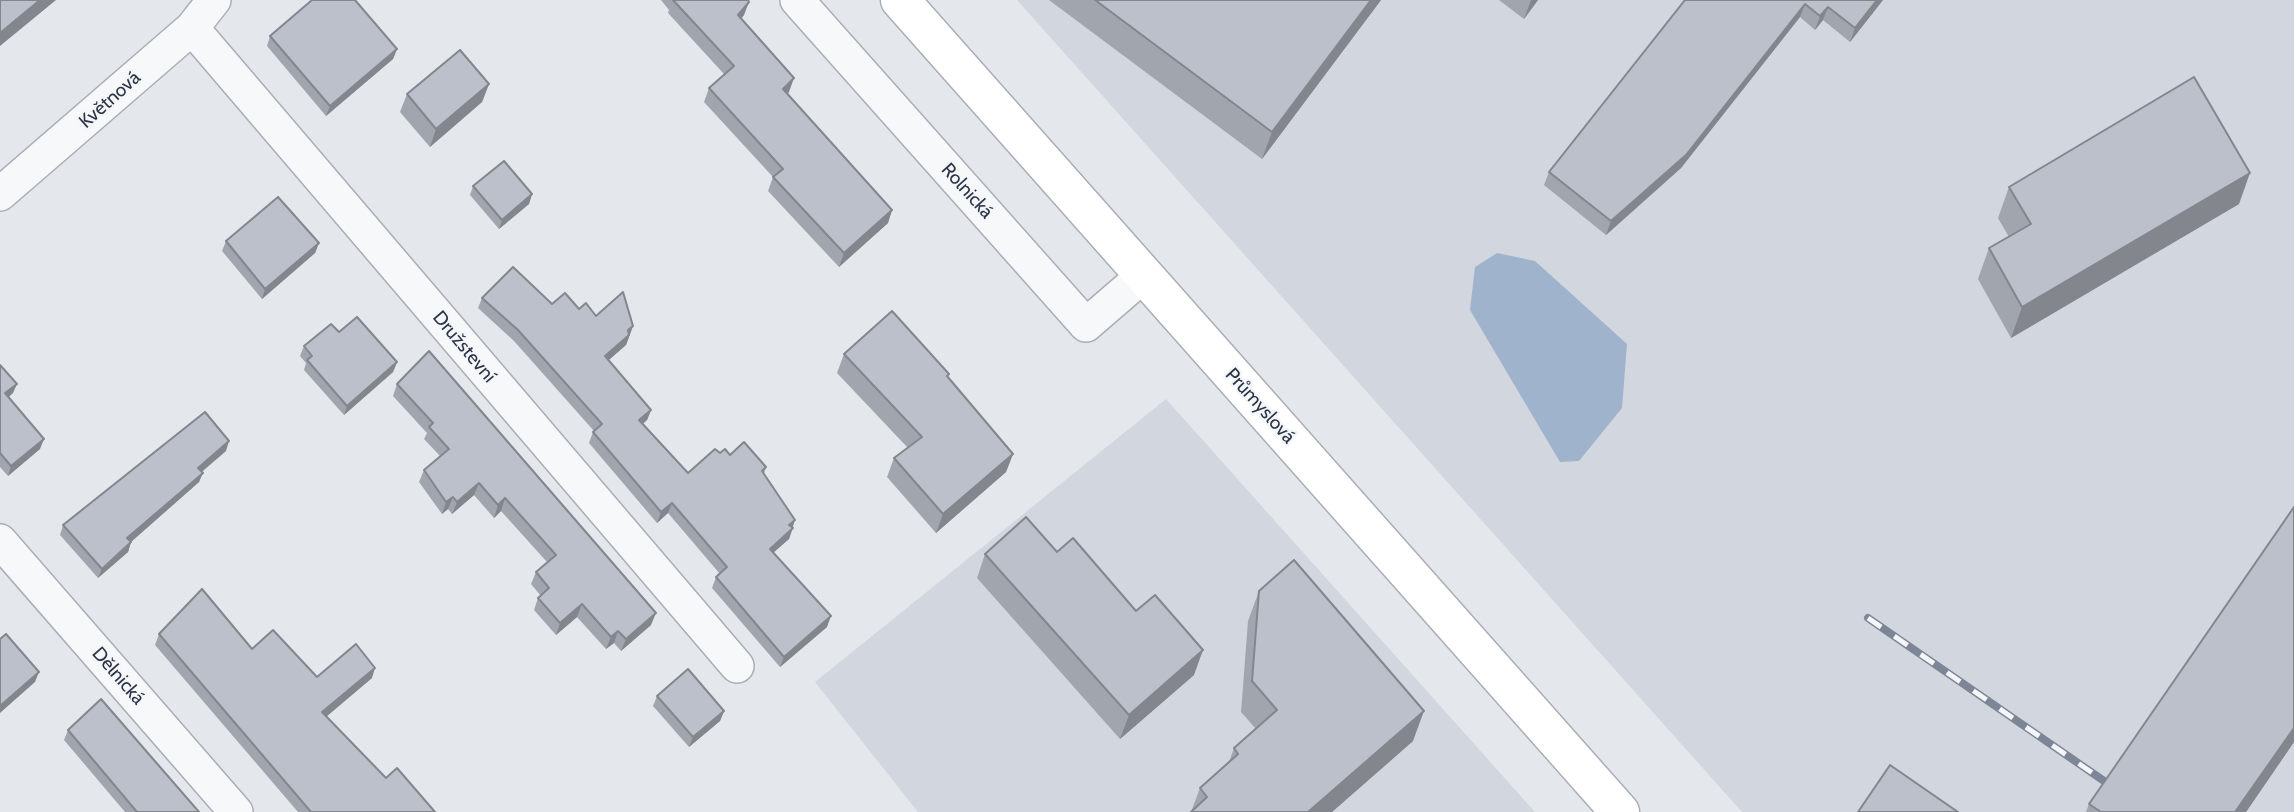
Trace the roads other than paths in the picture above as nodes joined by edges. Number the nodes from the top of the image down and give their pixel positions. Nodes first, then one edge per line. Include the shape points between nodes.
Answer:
1 (214, 0) edge
2 (797, 0) edge
3 (900, 0) edge
4 (192, 28) junction
5 (0, 194) edge
6 (1143, 275) junction
7 (0, 541) edge
8 (737, 666) dead end
9 (236, 812) edge
10 (1620, 812) edge

1 - 4 street, Květnová
2 - 6 street, Rolnická via 1086,325
3 - 6 main road, Průmyslová
4 - 5 street, Květnová
4 - 8 street, Družstevní
6 - 10 main road, Průmyslová
7 - 9 street, Dělnická

